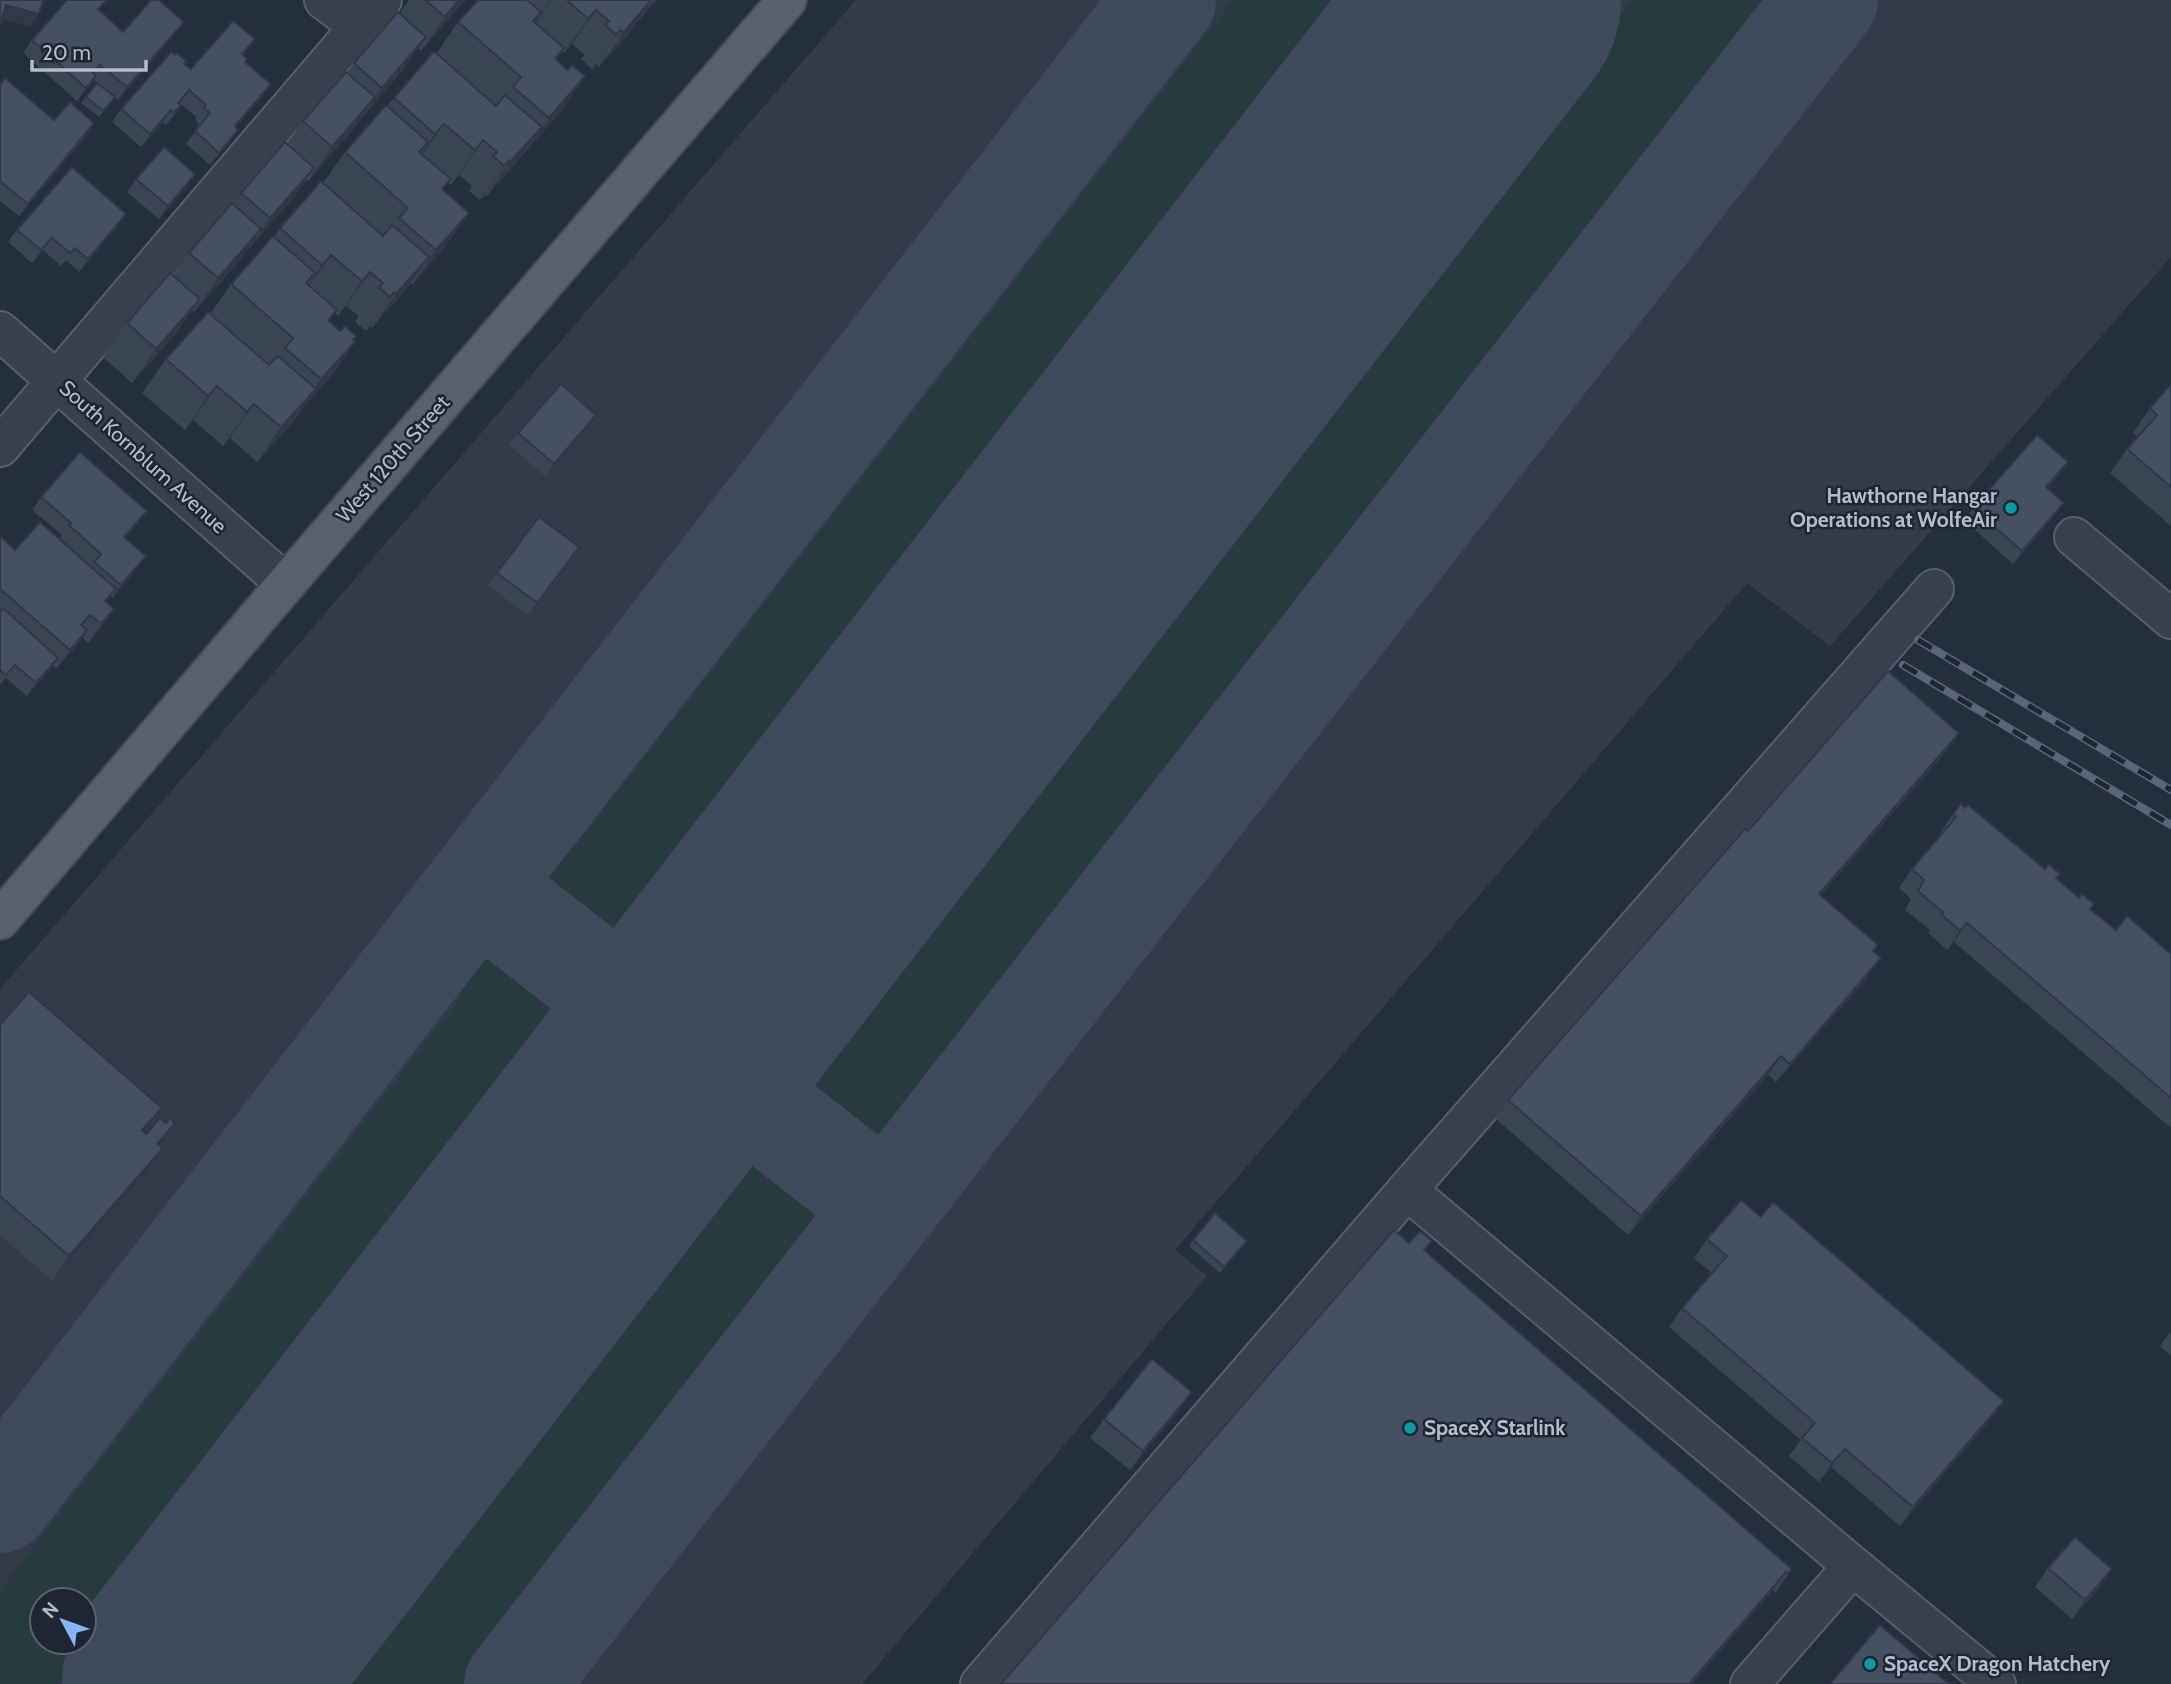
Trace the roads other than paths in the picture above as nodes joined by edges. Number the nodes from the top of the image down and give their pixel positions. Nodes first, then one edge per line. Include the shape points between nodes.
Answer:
1 (324, 0) edge
2 (787, 0) edge
3 (370, 13) edge
4 (0, 331) edge
5 (57, 381) junction
6 (0, 447) edge
7 (2074, 537) dead end
8 (286, 584) junction
9 (1934, 589) dead end
10 (2171, 619) edge
11 (0, 920) edge
12 (1407, 1191) junction
13 (1853, 1566) junction
14 (979, 1684) edge
15 (1751, 1684) edge
16 (1996, 1684) edge

1 - 3 street
2 - 8 main road, West 120th Street
3 - 5 street
4 - 5 street, South Kornblum Avenue
5 - 6 street
5 - 8 street, South Kornblum Avenue
7 - 10 street
8 - 11 main road, West 120th Street
9 - 12 street
12 - 13 street
12 - 14 street
13 - 15 street
13 - 16 street

